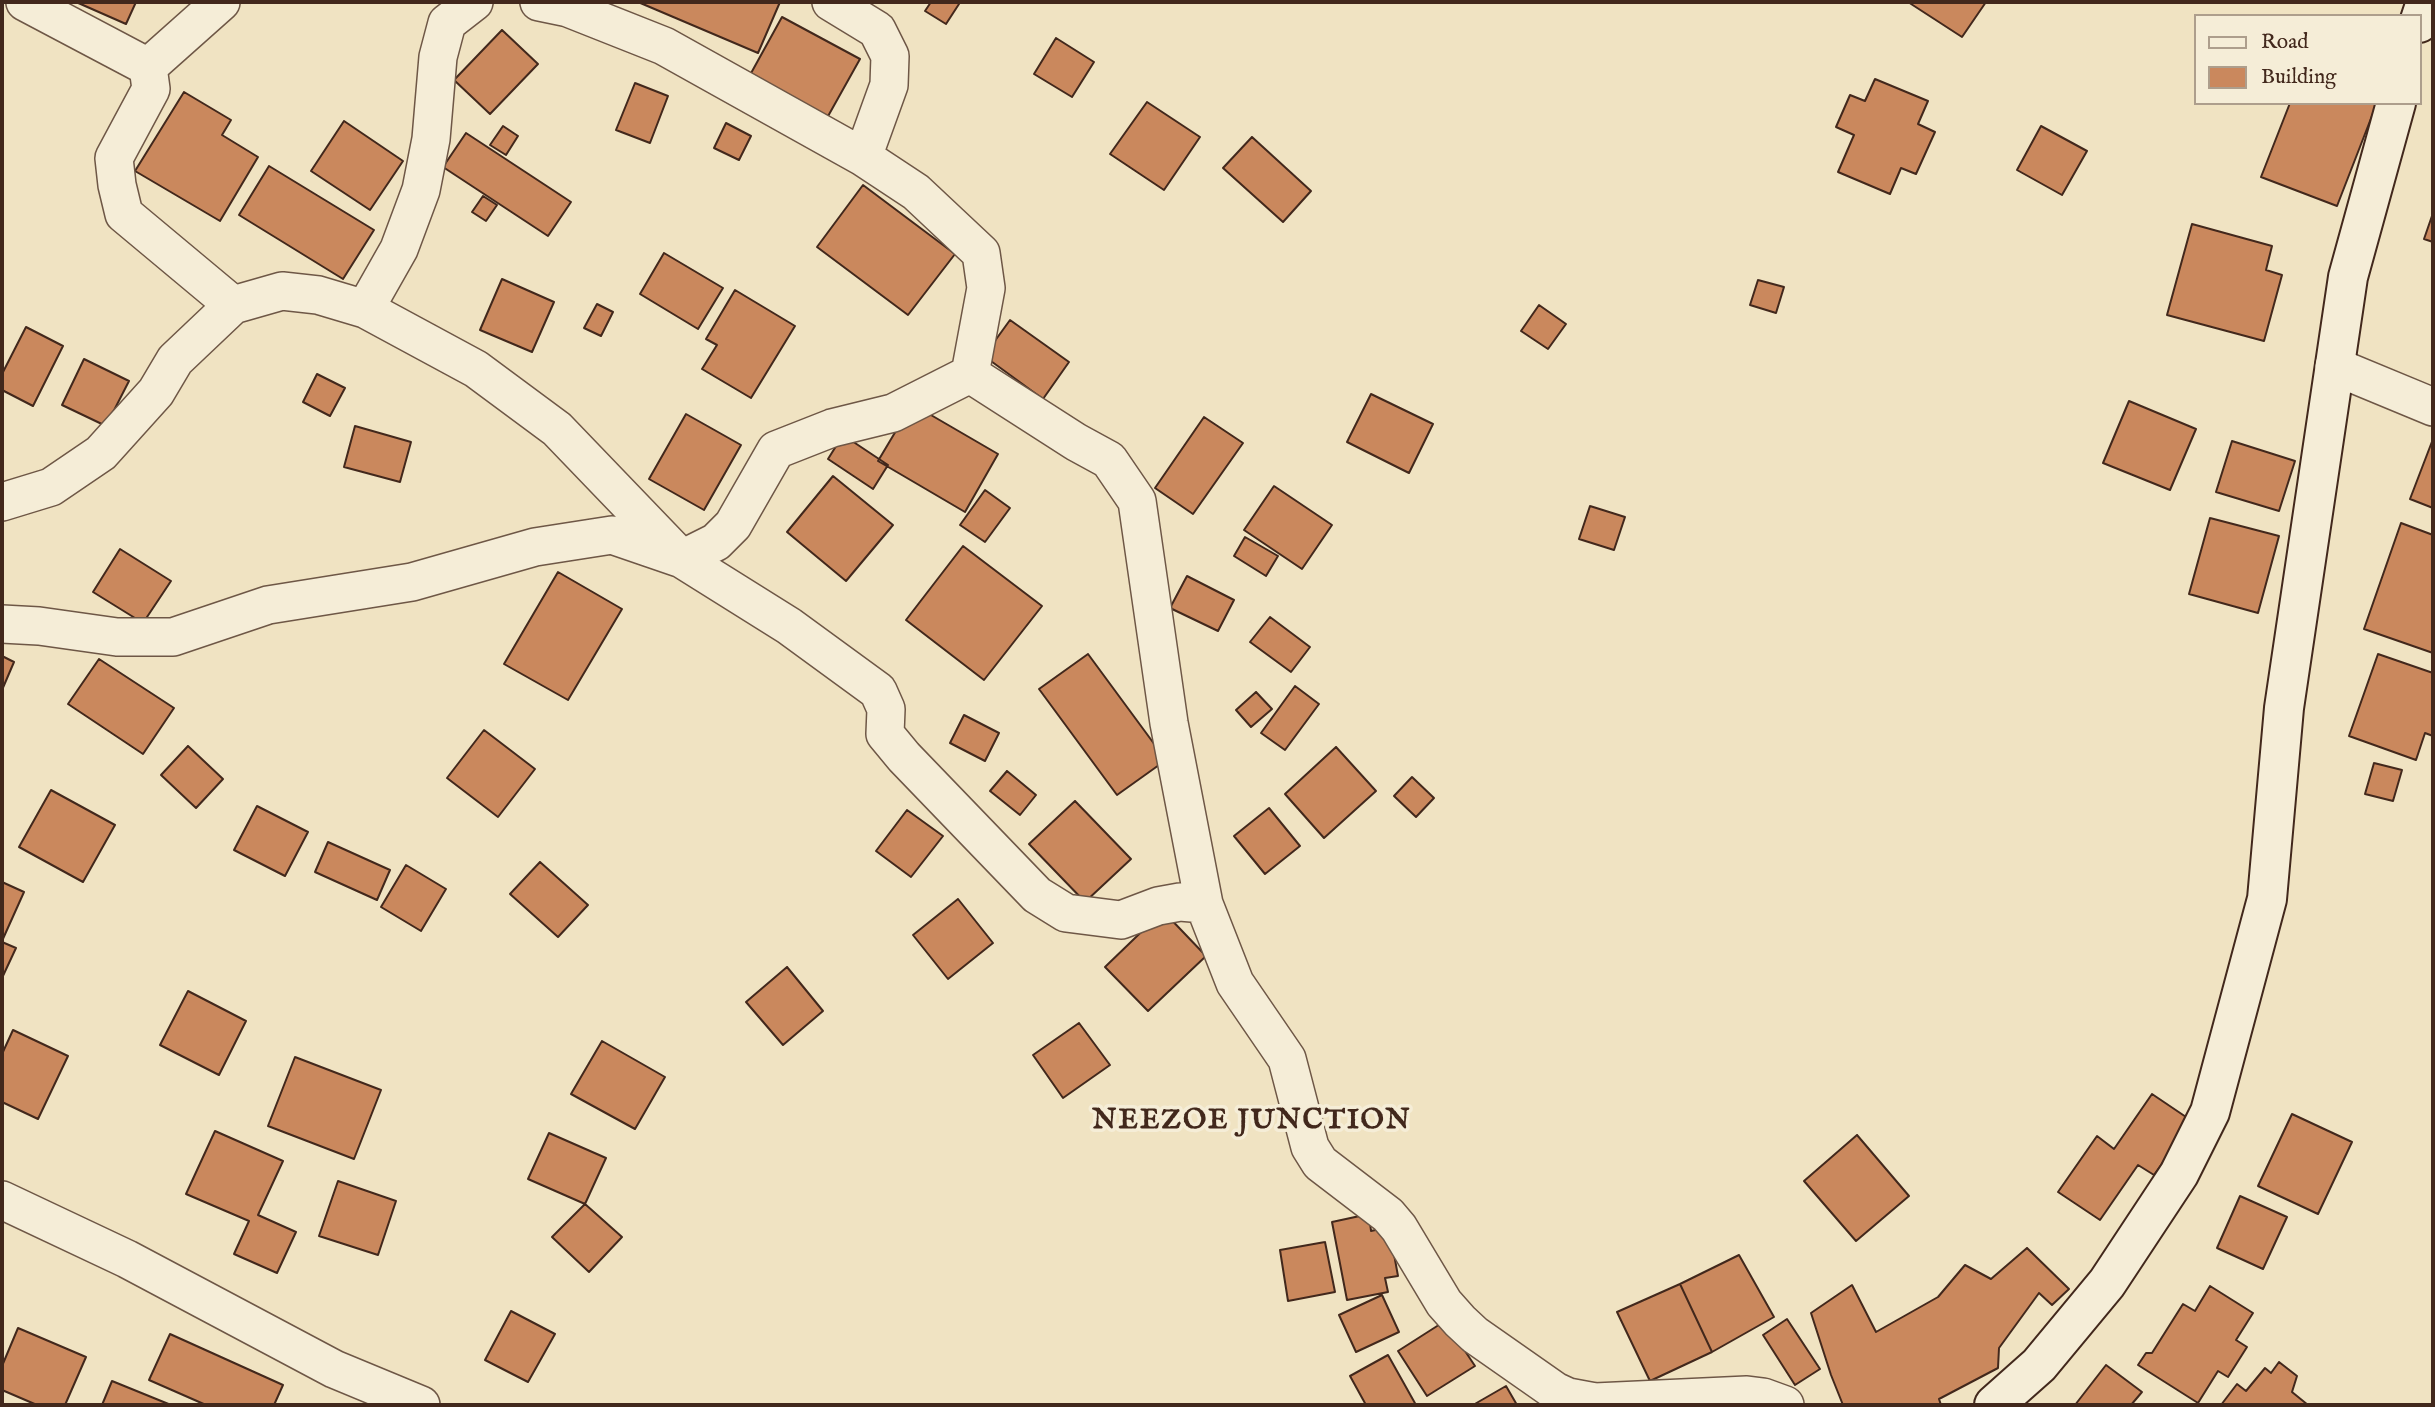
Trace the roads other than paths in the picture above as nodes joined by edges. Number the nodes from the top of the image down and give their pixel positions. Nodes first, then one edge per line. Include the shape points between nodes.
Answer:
1 (25, 2) edge
2 (221, 2) edge
3 (474, 2) edge
4 (539, 2) edge
5 (831, 2) edge
6 (148, 68) junction
7 (2395, 105) edge
8 (863, 157) junction
9 (233, 305) junction
10 (365, 309) junction
11 (2334, 366) junction
12 (970, 374) junction
13 (2433, 407) edge
14 (2, 502) edge
15 (682, 559) junction
16 (2, 624) edge
17 (1204, 904) junction
18 (2, 1200) edge
19 (421, 1405) edge
20 (1785, 1405) edge
21 (1994, 1405) edge

1 - 6 street
2 - 6 street
3 - 10 street via 447,23 438,57 421,190 399,249
4 - 8 street via 664,46
5 - 8 street via 877,30 890,56 889,85
6 - 9 street via 151,89 114,158 124,215
7 - 11 street via 2348,277
8 - 12 street via 916,192 981,253 986,288
9 - 10 street via 282,290
9 - 14 street via 175,360 156,392 101,453 51,487
10 - 15 street via 476,369 557,429
11 - 13 street
11 - 21 street via 2284,708 2266,899 2210,1112 2179,1174 2107,1283 2039,1365
12 - 15 street via 893,413 832,428 776,450 733,525 716,542
12 - 17 street via 1109,460 1137,501 1170,723
15 - 16 street via 612,536 535,547 412,582 268,605 173,637 117,638
15 - 17 street via 789,626 878,691 886,709 885,734 1037,895 1066,913 1121,920 1169,904
17 - 20 street via 1235,983 1287,1059 1310,1147 1320,1163 1388,1215 1444,1303 1475,1335 1555,1391 1579,1400 1733,1395 1763,1397
18 - 19 street via 127,1259 334,1369

